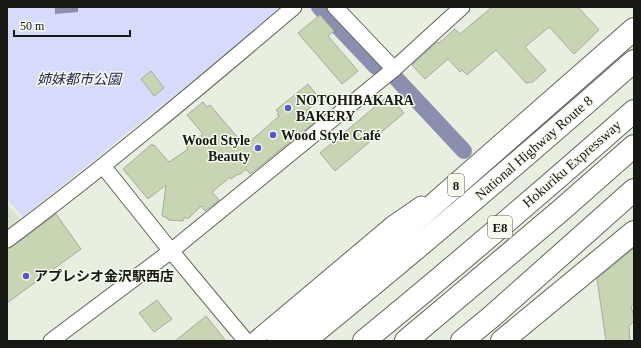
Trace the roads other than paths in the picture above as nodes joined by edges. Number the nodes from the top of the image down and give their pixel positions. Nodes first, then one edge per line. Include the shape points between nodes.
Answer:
1 (294, 7) edge
2 (334, 7) edge
3 (462, 7) edge
4 (634, 29) edge
5 (634, 61) edge
6 (394, 69) junction
7 (634, 110) edge
8 (634, 146) edge
9 (103, 166) junction
10 (474, 168) junction
11 (634, 190) edge
12 (634, 232) edge
13 (7, 240) edge
14 (171, 251) junction
15 (52, 341) edge
16 (246, 341) edge
17 (253, 341) edge
18 (278, 341) edge
19 (304, 341) edge
20 (364, 341) edge
21 (406, 341) edge
22 (462, 341) edge
23 (502, 341) edge

1 - 9 street
2 - 6 street
3 - 6 street
4 - 10 highway, 8
5 - 19 highway, National Highway Route 8 / 8 via 520,161
6 - 14 street
7 - 20 highway, Hokuriku Expressway / E8
8 - 21 highway, Hokuriku Expressway / E8
9 - 13 street
9 - 14 street
10 - 17 street via 392,224
10 - 18 highway, 8
11 - 22 highway
12 - 23 highway
14 - 15 street
14 - 16 street

